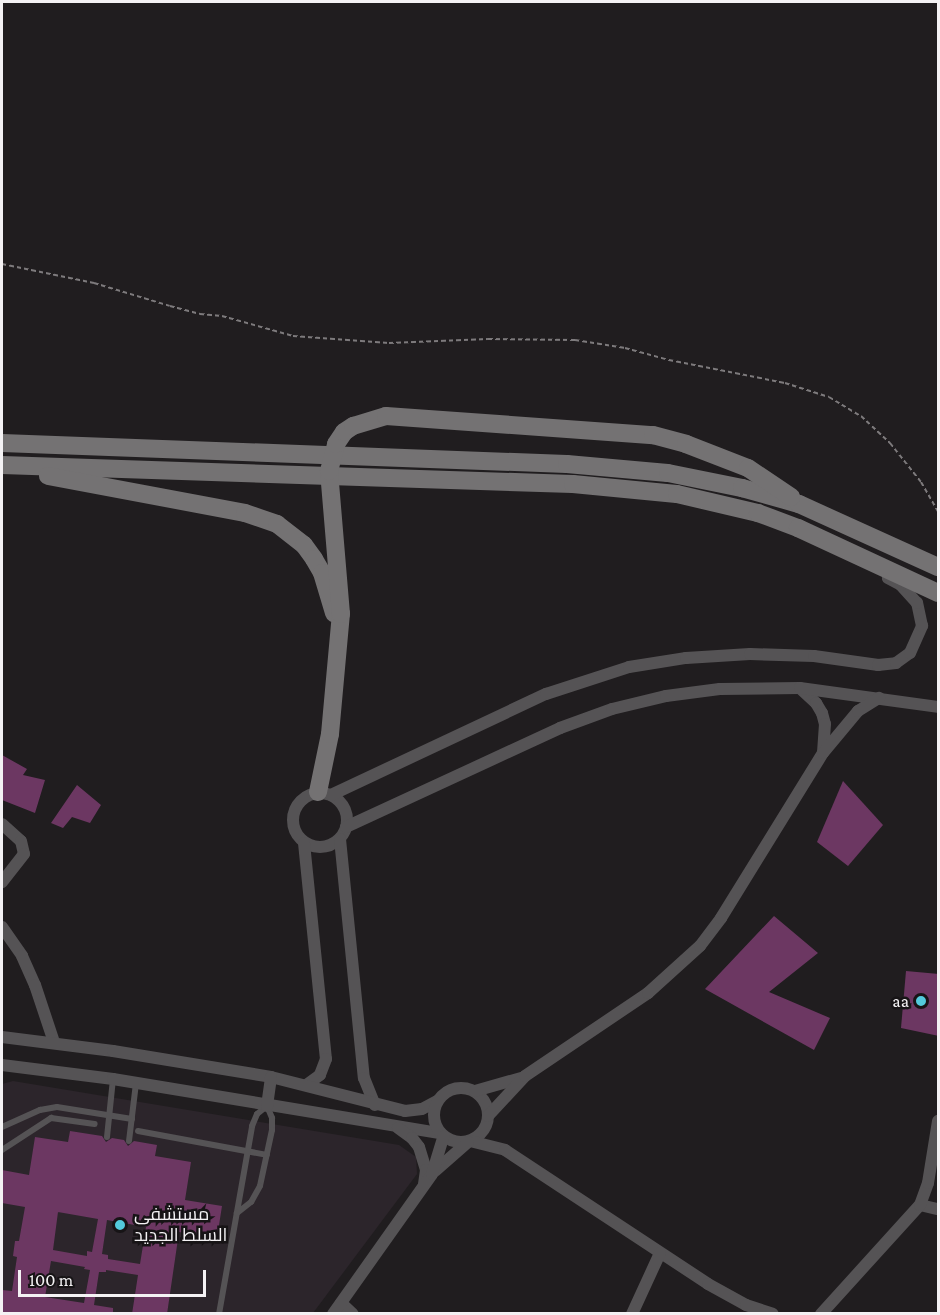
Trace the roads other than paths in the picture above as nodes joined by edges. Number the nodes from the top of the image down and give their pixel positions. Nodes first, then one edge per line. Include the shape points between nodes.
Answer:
1 (2, 443) edge
2 (2, 467) edge
3 (799, 504) junction
4 (861, 556) junction
5 (939, 567) edge
6 (939, 593) edge
7 (340, 635) junction
8 (800, 688) junction
9 (879, 698) junction
10 (939, 707) edge
11 (823, 753) junction
12 (325, 793) junction
13 (2, 824) edge
14 (346, 827) junction
15 (340, 839) junction
16 (304, 843) junction
17 (2, 882) edge
18 (2, 927) edge
19 (2, 1037) edge
20 (54, 1042) junction
21 (2, 1065) edge
22 (525, 1076) junction
23 (271, 1077) junction
24 (113, 1079) junction
25 (136, 1083) junction
26 (306, 1085) junction
27 (475, 1091) junction
28 (437, 1101) junction
29 (375, 1105) junction
30 (267, 1106) junction
31 (110, 1115) junction
32 (132, 1119) junction
33 (488, 1119) junction
34 (939, 1121) edge
35 (95, 1124) dead end
36 (392, 1125) junction
37 (2, 1127) edge
38 (138, 1131) dead end
39 (442, 1135) junction
40 (107, 1137) dead end
41 (129, 1141) dead end
42 (469, 1141) junction
43 (2, 1150) edge
44 (249, 1150) junction
45 (505, 1150) junction
46 (267, 1155) junction
47 (432, 1174) junction
48 (420, 1193) junction
49 (920, 1205) junction
50 (939, 1209) edge
51 (237, 1213) junction
52 (660, 1253) junction
53 (337, 1308) edge
54 (219, 1314) edge
55 (353, 1314) edge
56 (632, 1314) edge
57 (773, 1314) edge
58 (821, 1314) edge

1 - 3 main road via 567,464 668,473
2 - 4 main road via 610,487 704,499 758,513
2 - 7 main road via 245,513 277,524 297,539 322,573
3 - 5 main road
3 - 7 main road via 748,468 653,435 374,417 344,432 331,457 329,471 341,592
4 - 6 main road
4 - 12 street via 909,592 921,614 922,626 915,646 896,663 878,665 814,656 750,654 629,667 546,694
7 - 12 main road
8 - 9 street
8 - 11 street via 822,713
8 - 14 street via 693,692 612,710 560,728
9 - 10 street
9 - 11 street via 858,711
11 - 22 street via 722,918 700,946 648,993
12 - 14 street via 345,808
12 - 16 street via 308,794 295,808 293,827
13 - 17 street via 21,841 24,854
14 - 15 street
15 - 16 street via 319,848
15 - 29 street via 364,1078
16 - 26 street via 326,1059 320,1075
18 - 20 street via 22,956
19 - 20 street
20 - 23 street
21 - 24 street
22 - 27 street
22 - 33 street
23 - 26 street
23 - 30 street
24 - 25 street
24 - 31 lane
25 - 30 street
25 - 32 lane
26 - 29 street
27 - 28 street via 450,1089
27 - 33 street via 482,1098
28 - 29 street via 414,1111
28 - 39 street via 433,1118
30 - 36 street
30 - 44 lane via 254,1120
30 - 46 lane via 272,1124
31 - 32 lane
31 - 37 lane via 47,1108
31 - 40 lane
32 - 41 lane
33 - 42 street via 478,1137
33 - 45 street via 494,1137
34 - 49 street
35 - 43 lane via 51,1118
36 - 39 street
36 - 48 street via 412,1138 424,1158
38 - 44 lane
39 - 42 street via 451,1141
39 - 47 street
42 - 45 street
42 - 47 street
44 - 46 lane
44 - 51 lane
45 - 52 street
46 - 51 lane via 256,1195
47 - 48 street
48 - 53 street
49 - 50 street
49 - 58 street
51 - 54 lane
52 - 56 street
52 - 57 street via 737,1301
53 - 55 street

